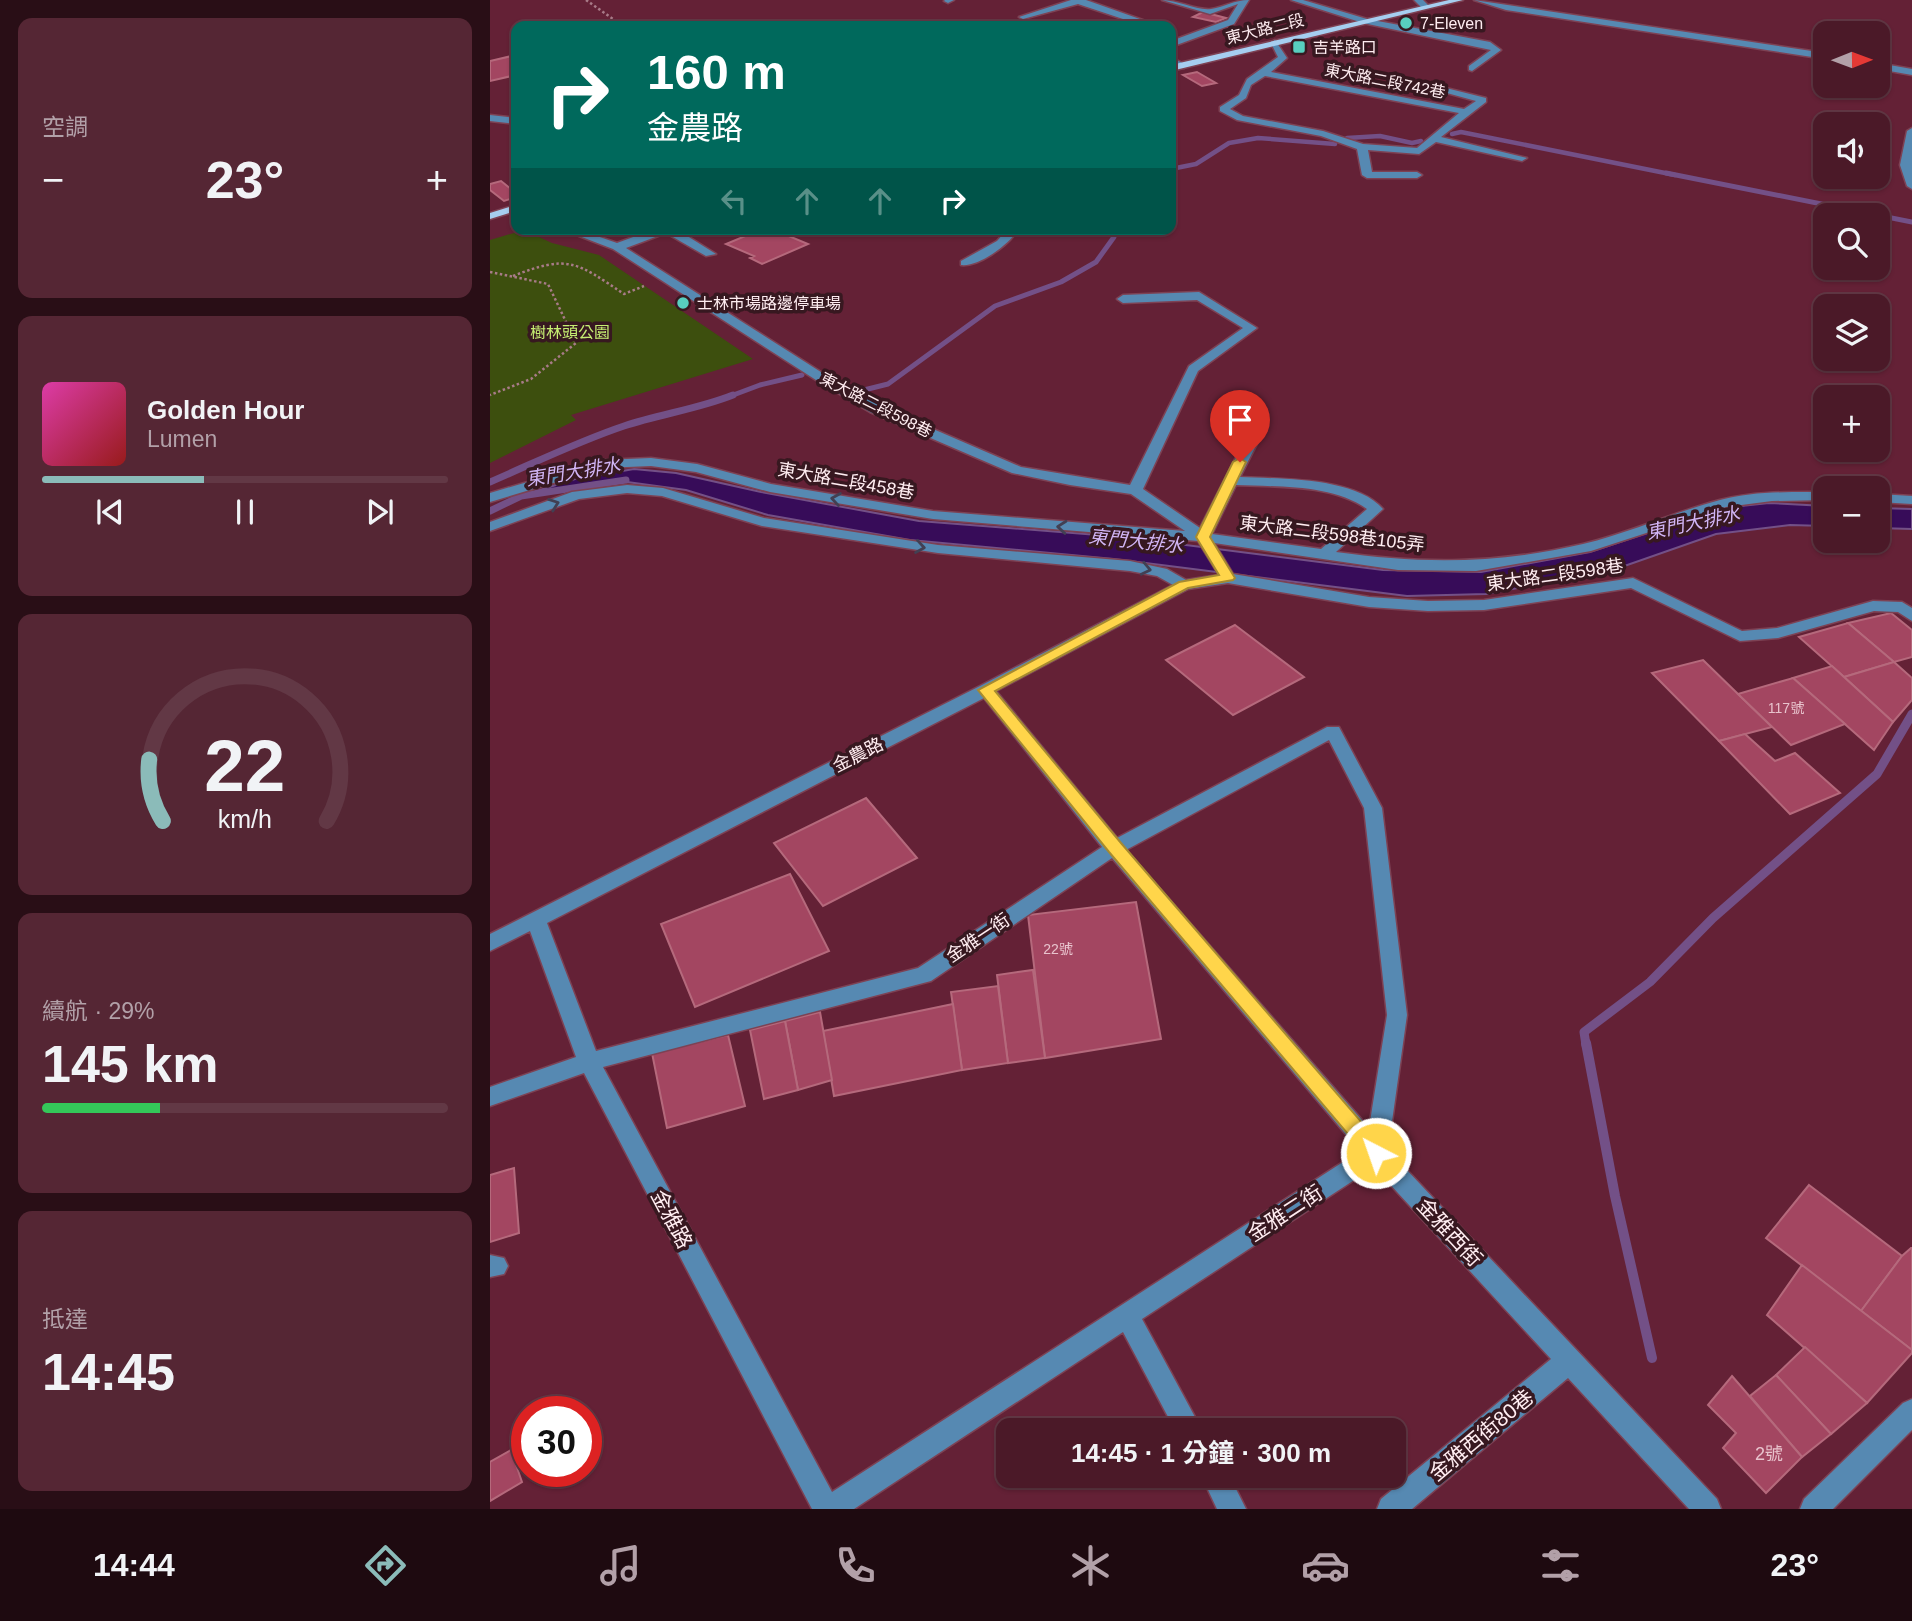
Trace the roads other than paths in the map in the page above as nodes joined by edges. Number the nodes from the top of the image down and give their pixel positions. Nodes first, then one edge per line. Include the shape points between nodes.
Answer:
1 (1079, 0) edge
2 (1166, 0) edge
3 (1243, 0) edge
4 (1295, 0) edge
5 (1418, 0) edge
6 (1458, 0) edge
7 (1478, 0) edge
8 (1426, 7) junction
9 (1023, 17) dead end
10 (1137, 21) edge
11 (1366, 21) junction
12 (1176, 42) edge
13 (1275, 43) junction
14 (1813, 54) edge
15 (1176, 67) edge
16 (1472, 68) dead end
17 (1890, 68) edge
18 (1912, 72) edge
19 (1264, 73) junction
20 (1418, 84) dead end
21 (1466, 112) junction
22 (490, 118) edge
23 (511, 120) edge
24 (1912, 131) edge
25 (1435, 139) junction
26 (1362, 147) junction
27 (1522, 158) dead end
28 (1910, 171) edge
29 (1417, 175) dead end
30 (1912, 186) edge
31 (511, 210) edge
32 (490, 216) edge
33 (583, 235) edge
34 (650, 235) edge
35 (677, 235) edge
36 (1009, 235) edge
37 (617, 247) junction
38 (710, 254) dead end
39 (965, 263) dead end
40 (1123, 299) dead end
41 (1260, 424) dead end
42 (1229, 481) junction
43 (1135, 489) junction
44 (1813, 496) edge
45 (490, 498) edge
46 (1890, 499) edge
47 (1912, 500) edge
48 (490, 527) edge
49 (1203, 537) junction
50 (1323, 555) junction
51 (1228, 578) junction
52 (1184, 585) junction
53 (1912, 616) edge
54 (986, 690) junction
55 (1115, 848) junction
56 (536, 920) junction
57 (490, 943) edge
58 (589, 1062) junction
59 (490, 1097) edge
60 (1376, 1153) junction
61 (1127, 1316) junction
62 (1570, 1360) junction
63 (1912, 1412) edge
64 (1182, 1418) edge
65 (1221, 1488) edge
66 (828, 1509) edge
67 (1232, 1509) edge
68 (1391, 1509) edge
69 (1707, 1509) edge
70 (1814, 1509) edge

1 - 9 street
1 - 10 street
2 - 3 street via 1210,12
3 - 12 street via 1231,22
4 - 11 street
5 - 8 street
6 - 8 main road, 東大路二段
7 - 14 street
8 - 11 main road, 東大路二段
11 - 13 main road, 東大路二段
11 - 16 street via 1447,35 1497,50
13 - 15 main road, 東大路二段
13 - 19 street via 1283,58
17 - 18 street
19 - 21 street, 東大路二段742巷
19 - 26 street, 東大路二段742巷 via 1253,77 1243,96 1223,109 1240,118 1323,134
20 - 21 street via 1483,100
21 - 25 street, 東大路二段742巷
22 - 23 street
24 - 28 street via 1905,165
25 - 26 street, 東大路二段742巷 via 1419,151
25 - 27 street
26 - 29 street via 1367,174
28 - 30 street
31 - 32 main road
33 - 37 street, 東大路二段598巷
34 - 37 street
35 - 38 street
36 - 39 street
37 - 43 street, 東大路二段598巷 via 875,409 1017,470
40 - 43 street via 1199,296 1251,328 1194,369
41 - 42 street, 東大路二段598巷105弄
42 - 49 street, 東大路二段598巷105弄
42 - 50 street via 1284,484 1366,499 1376,509
43 - 49 street, 東大路二段598巷
44 - 50 street, 東大路二段598巷105弄 via 1724,503 1586,548 1476,566 1398,565
49 -> 45 street, 東大路二段458巷 via 933,515 770,488 697,468 651,462 602,464
46 - 47 street
48 -> 52 street via 577,495 627,489 663,492 762,522 938,549 1130,566 1162,572
49 - 50 street, 東大路二段598巷105弄
49 - 51 street
51 - 52 street, 金農路
51 - 53 street, 東大路二段598巷 via 1369,602 1428,606 1484,605 1633,583 1740,636 1778,633 1872,606 1902,607
52 - 54 street, 金農路
54 - 55 street, 金雅西街
54 - 56 street, 金農路
55 - 58 street, 金雅一街 via 924,975
55 - 60 street, 金雅西街
55 - 60 street, 金雅一街 via 1333,731 1373,808 1397,1015
56 - 57 street, 金農路
56 - 58 street, 金雅路
58 - 59 street, 金雅一街
58 - 66 street, 金雅路
60 - 61 street, 金雅二街
60 - 62 street, 金雅西街
61 - 64 street
61 - 66 street, 金雅二街
62 - 68 street, 金雅西街80巷
62 - 69 street, 金雅西街
63 - 70 street
65 - 67 street

